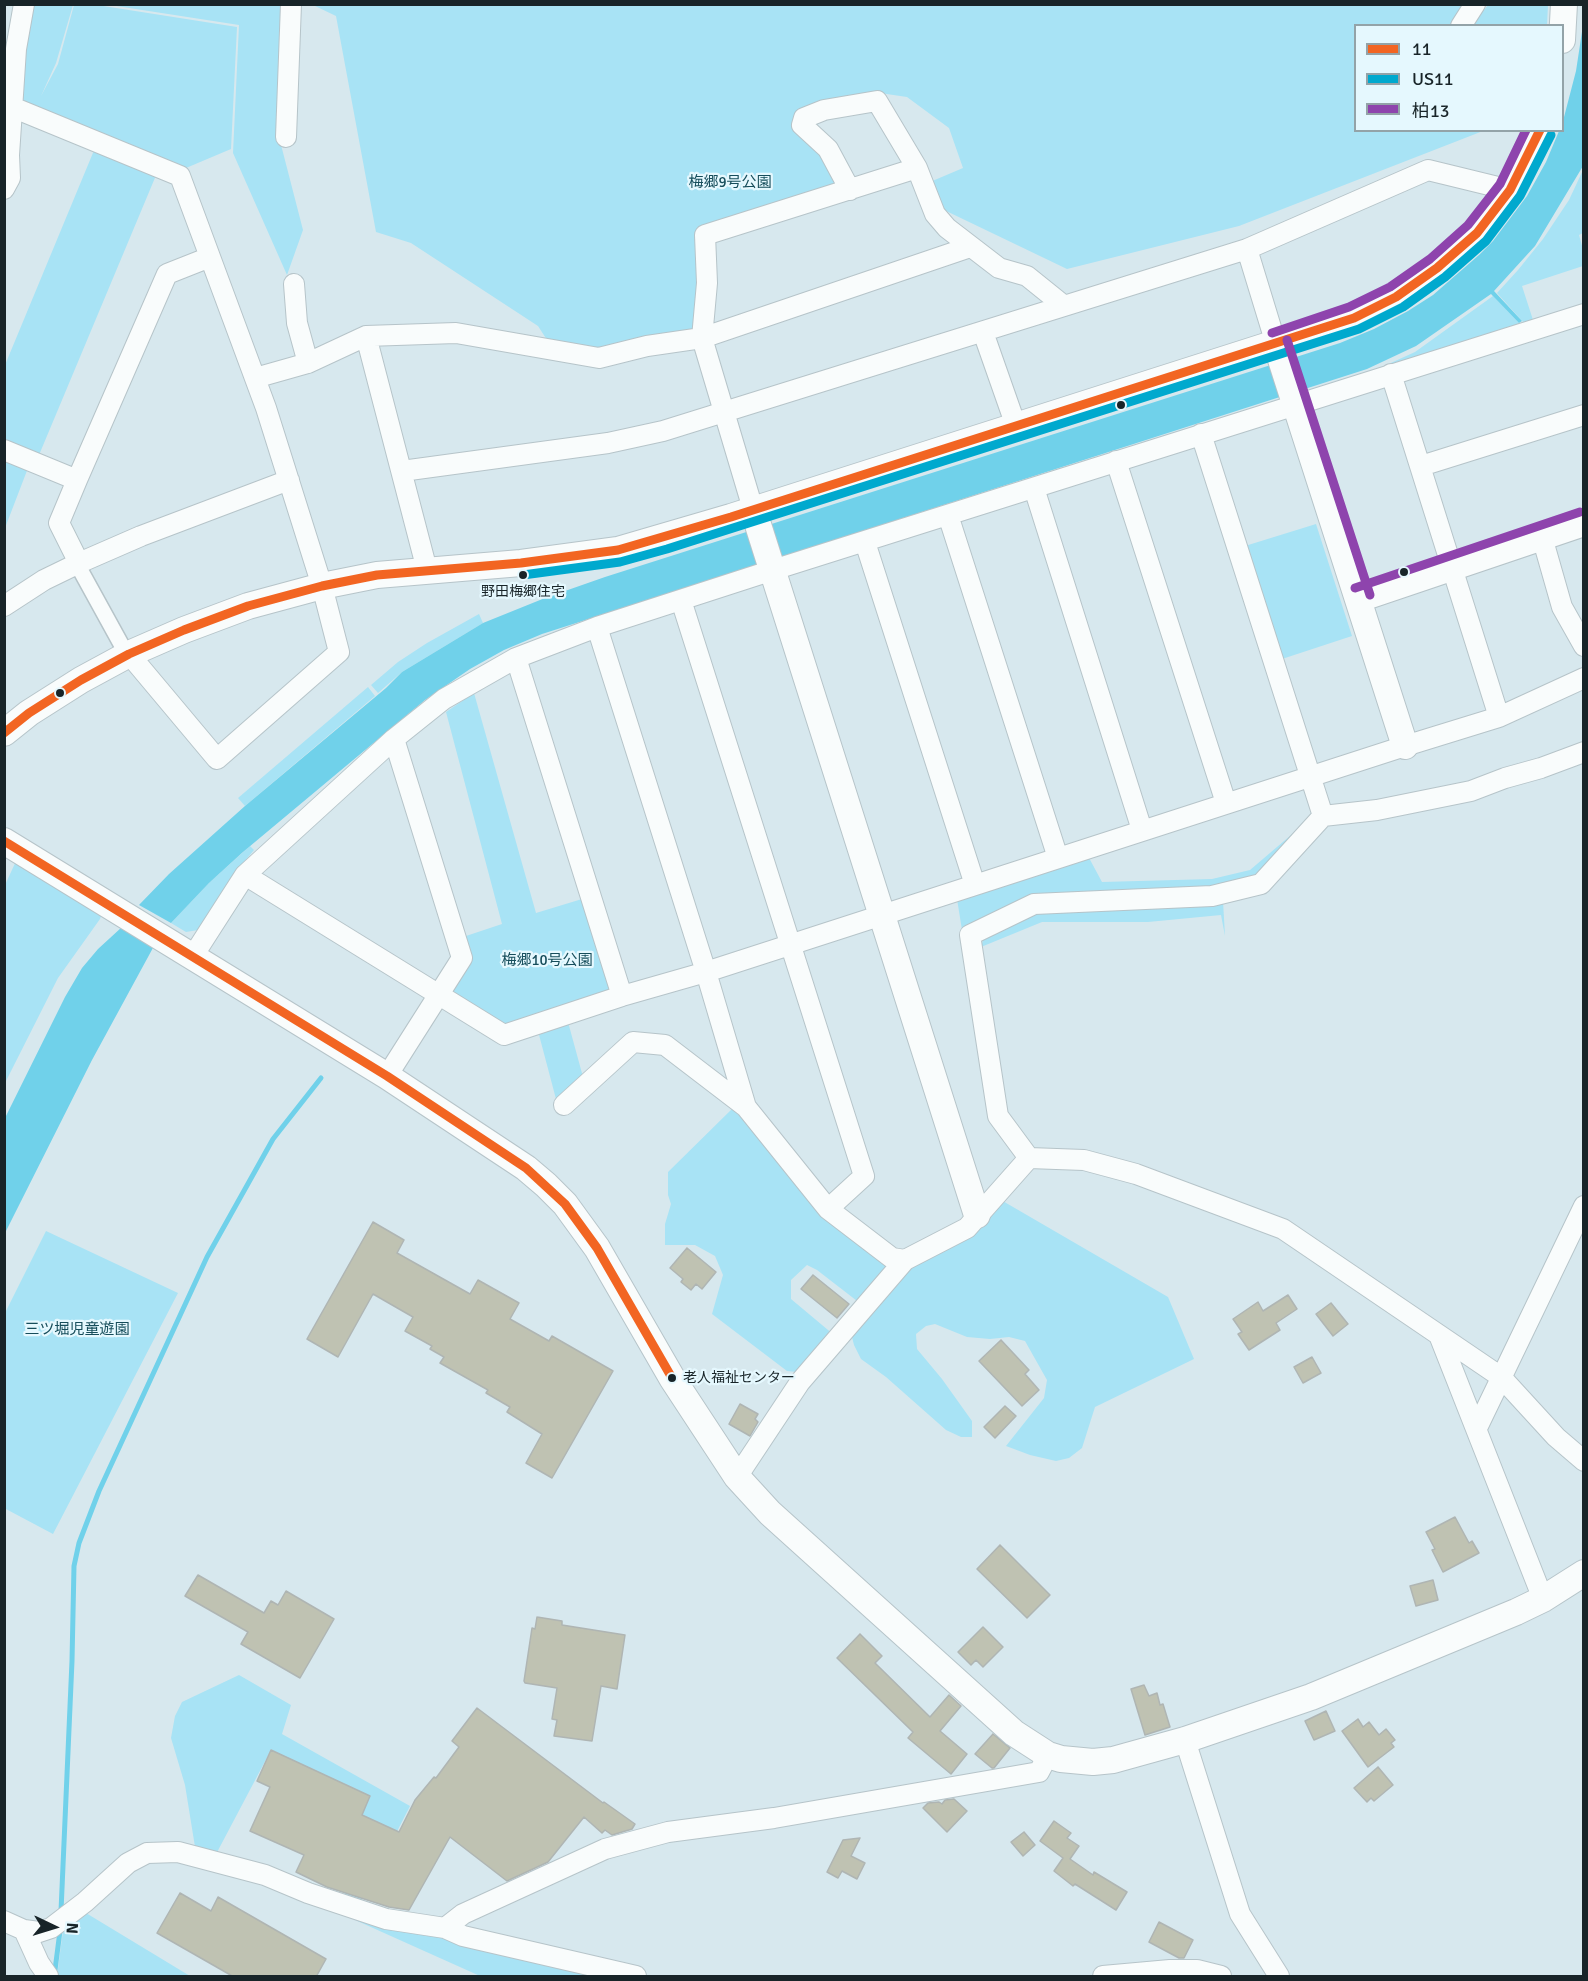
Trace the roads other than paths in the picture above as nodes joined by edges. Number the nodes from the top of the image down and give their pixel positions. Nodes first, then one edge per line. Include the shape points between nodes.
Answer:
1 (24, 4) edge
2 (291, 4) edge
3 (1475, 4) edge
4 (1564, 4) edge
5 (1462, 24) edge
6 (1563, 24) edge
7 (12, 107) junction
8 (1539, 132) edge
9 (286, 137) dead end
10 (917, 168) junction
11 (4, 189) edge
12 (850, 190) junction
13 (1510, 190) junction
14 (970, 247) junction
15 (1248, 249) junction
16 (210, 257) junction
17 (294, 284) dead end
18 (1063, 306) junction
19 (1584, 314) edge
20 (983, 332) junction
21 (366, 336) junction
22 (702, 338) junction
23 (1278, 351) junction
24 (308, 363) junction
25 (1391, 374) junction
26 (255, 378) junction
27 (1293, 399) junction
28 (724, 412) junction
29 (1584, 415) edge
30 (1016, 426) junction
31 (1201, 434) junction
32 (4, 450) edge
33 (1116, 461) junction
34 (1421, 466) junction
35 (402, 471) junction
36 (77, 480) junction
37 (289, 480) junction
38 (1034, 488) junction
39 (948, 515) junction
40 (756, 518) junction
41 (1584, 523) edge
42 (1542, 537) junction
43 (865, 542) junction
44 (78, 564) junction
45 (771, 565) junction
46 (1452, 567) junction
47 (427, 570) junction
48 (322, 586) junction
49 (1359, 598) junction
50 (681, 600) junction
51 (4, 606) edge
52 (597, 627) junction
53 (1584, 646) edge
54 (125, 649) junction
55 (516, 658) junction
56 (1584, 678) edge
57 (1499, 717) junction
58 (8, 723) edge
59 (393, 739) junction
60 (1405, 746) junction
61 (1584, 752) edge
62 (1312, 777) junction
63 (1226, 803) junction
64 (1323, 816) junction
65 (1142, 831) junction
66 (4, 841) edge
67 (1058, 858) junction
68 (245, 875) junction
69 (975, 885) junction
70 (881, 915) junction
71 (790, 943) junction
72 (193, 956) junction
73 (706, 972) junction
74 (439, 994) junction
75 (622, 996) junction
76 (387, 1076) junction
77 (564, 1105) dead end
78 (746, 1107) junction
79 (1029, 1158) junction
80 (1584, 1206) edge
81 (828, 1209) junction
82 (977, 1215) junction
83 (905, 1260) junction
84 (1439, 1335) junction
85 (1502, 1377) junction
86 (1477, 1428) junction
87 (1584, 1461) edge
88 (737, 1477) junction
89 (1584, 1573) edge
90 (1543, 1599) junction
91 (1185, 1740) junction
92 (1048, 1755) junction
93 (4, 1921) edge
94 (445, 1928) junction
95 (24, 1930) junction
96 (1195, 1973) edge
97 (48, 1977) edge
98 (636, 1977) edge
99 (1103, 1977) edge
100 (1221, 1977) edge
101 (1279, 1977) edge

1 - 7 street
2 - 9 street
3 - 5 street
4 - 6 street
7 - 11 street via 10,178
7 - 16 street via 180,176
8 - 13 street
10 - 12 street
10 - 12 street via 877,101 824,110 804,118 802,125 828,149
10 - 14 street via 935,214
12 - 22 street via 705,235 707,283
13 - 15 street via 1428,170
13 - 23 street via 1477,233 1396,297
14 - 18 street via 999,268 1027,276
14 - 22 street
15 - 18 street
15 - 23 street
16 - 26 street
16 - 36 street via 167,274
17 - 24 street via 297,323
18 - 20 street
19 - 25 street
20 - 28 street
20 - 30 street
21 - 22 street via 456,333 599,358
21 - 24 street
21 - 35 street
22 - 28 street
23 - 27 street
23 - 30 street
24 - 26 street
25 - 27 street
25 - 34 street
26 - 37 street
27 - 31 street
27 - 49 street
28 - 35 street via 608,443
28 - 40 street
29 - 34 street
30 - 40 street
31 - 33 street
31 - 62 street
32 - 36 street
33 - 38 street
33 - 63 street
34 - 46 street
35 - 47 street
36 - 44 street via 59,524
37 - 44 street
37 - 48 street
38 - 39 street
38 - 65 street
39 - 43 street
39 - 67 street
40 - 45 street
40 - 47 street via 618,550 542,561
41 - 42 street
42 - 46 street
42 - 53 street via 1562,607
43 - 45 street
43 - 69 street
44 - 51 street
44 - 54 street
45 - 50 street
45 - 70 street
46 - 49 street
46 - 57 street
47 - 48 street
48 - 54 street via 248,606
48 - 54 street via 339,652 217,759
49 - 60 street
50 - 52 street
50 - 71 street
52 - 55 street
52 - 73 street
54 - 58 street
55 - 59 street via 444,699
55 - 75 street
56 - 57 street
57 - 60 street
59 - 68 street
59 - 74 street via 462,958
60 - 62 street
61 - 64 street via 1471,791 1377,810
62 - 63 street
62 - 64 street
63 - 65 street
64 - 79 street via 1261,884 1212,896 1034,904 970,935 998,1116
65 - 67 street
66 - 72 street
67 - 69 street
68 - 72 street
68 - 74 street
69 - 70 street
70 - 71 street
70 - 82 street
71 - 73 street
71 - 81 street via 864,1176
72 - 76 street
73 - 75 street
73 - 78 street
74 - 75 street via 504,1035
74 - 76 street
76 - 88 street via 526,1168 565,1204 597,1248 672,1378
77 - 78 street via 633,1041 665,1045
78 - 81 street
79 - 82 street
79 - 84 street via 1084,1160 1136,1174 1283,1229
80 - 85 street
81 - 83 street via 892,1258
82 - 83 street via 967,1228
83 - 88 street via 801,1382
84 - 85 street
84 - 86 street
85 - 86 street
85 - 87 street via 1556,1437
86 - 90 street
88 - 92 street via 770,1513 1006,1725
89 - 90 street
90 - 91 street via 1311,1697
91 - 92 street via 1113,1760 1094,1762
91 - 101 street via 1240,1914
92 - 94 street via 1039,1772 774,1818 668,1832 605,1849 463,1914
93 - 95 street
94 - 95 street via 386,1919 265,1875 178,1852 147,1853 128,1863 60,1922 39,1932
94 - 98 street via 463,1936
95 - 97 street
96 - 99 street via 1170,1970
96 - 100 street

